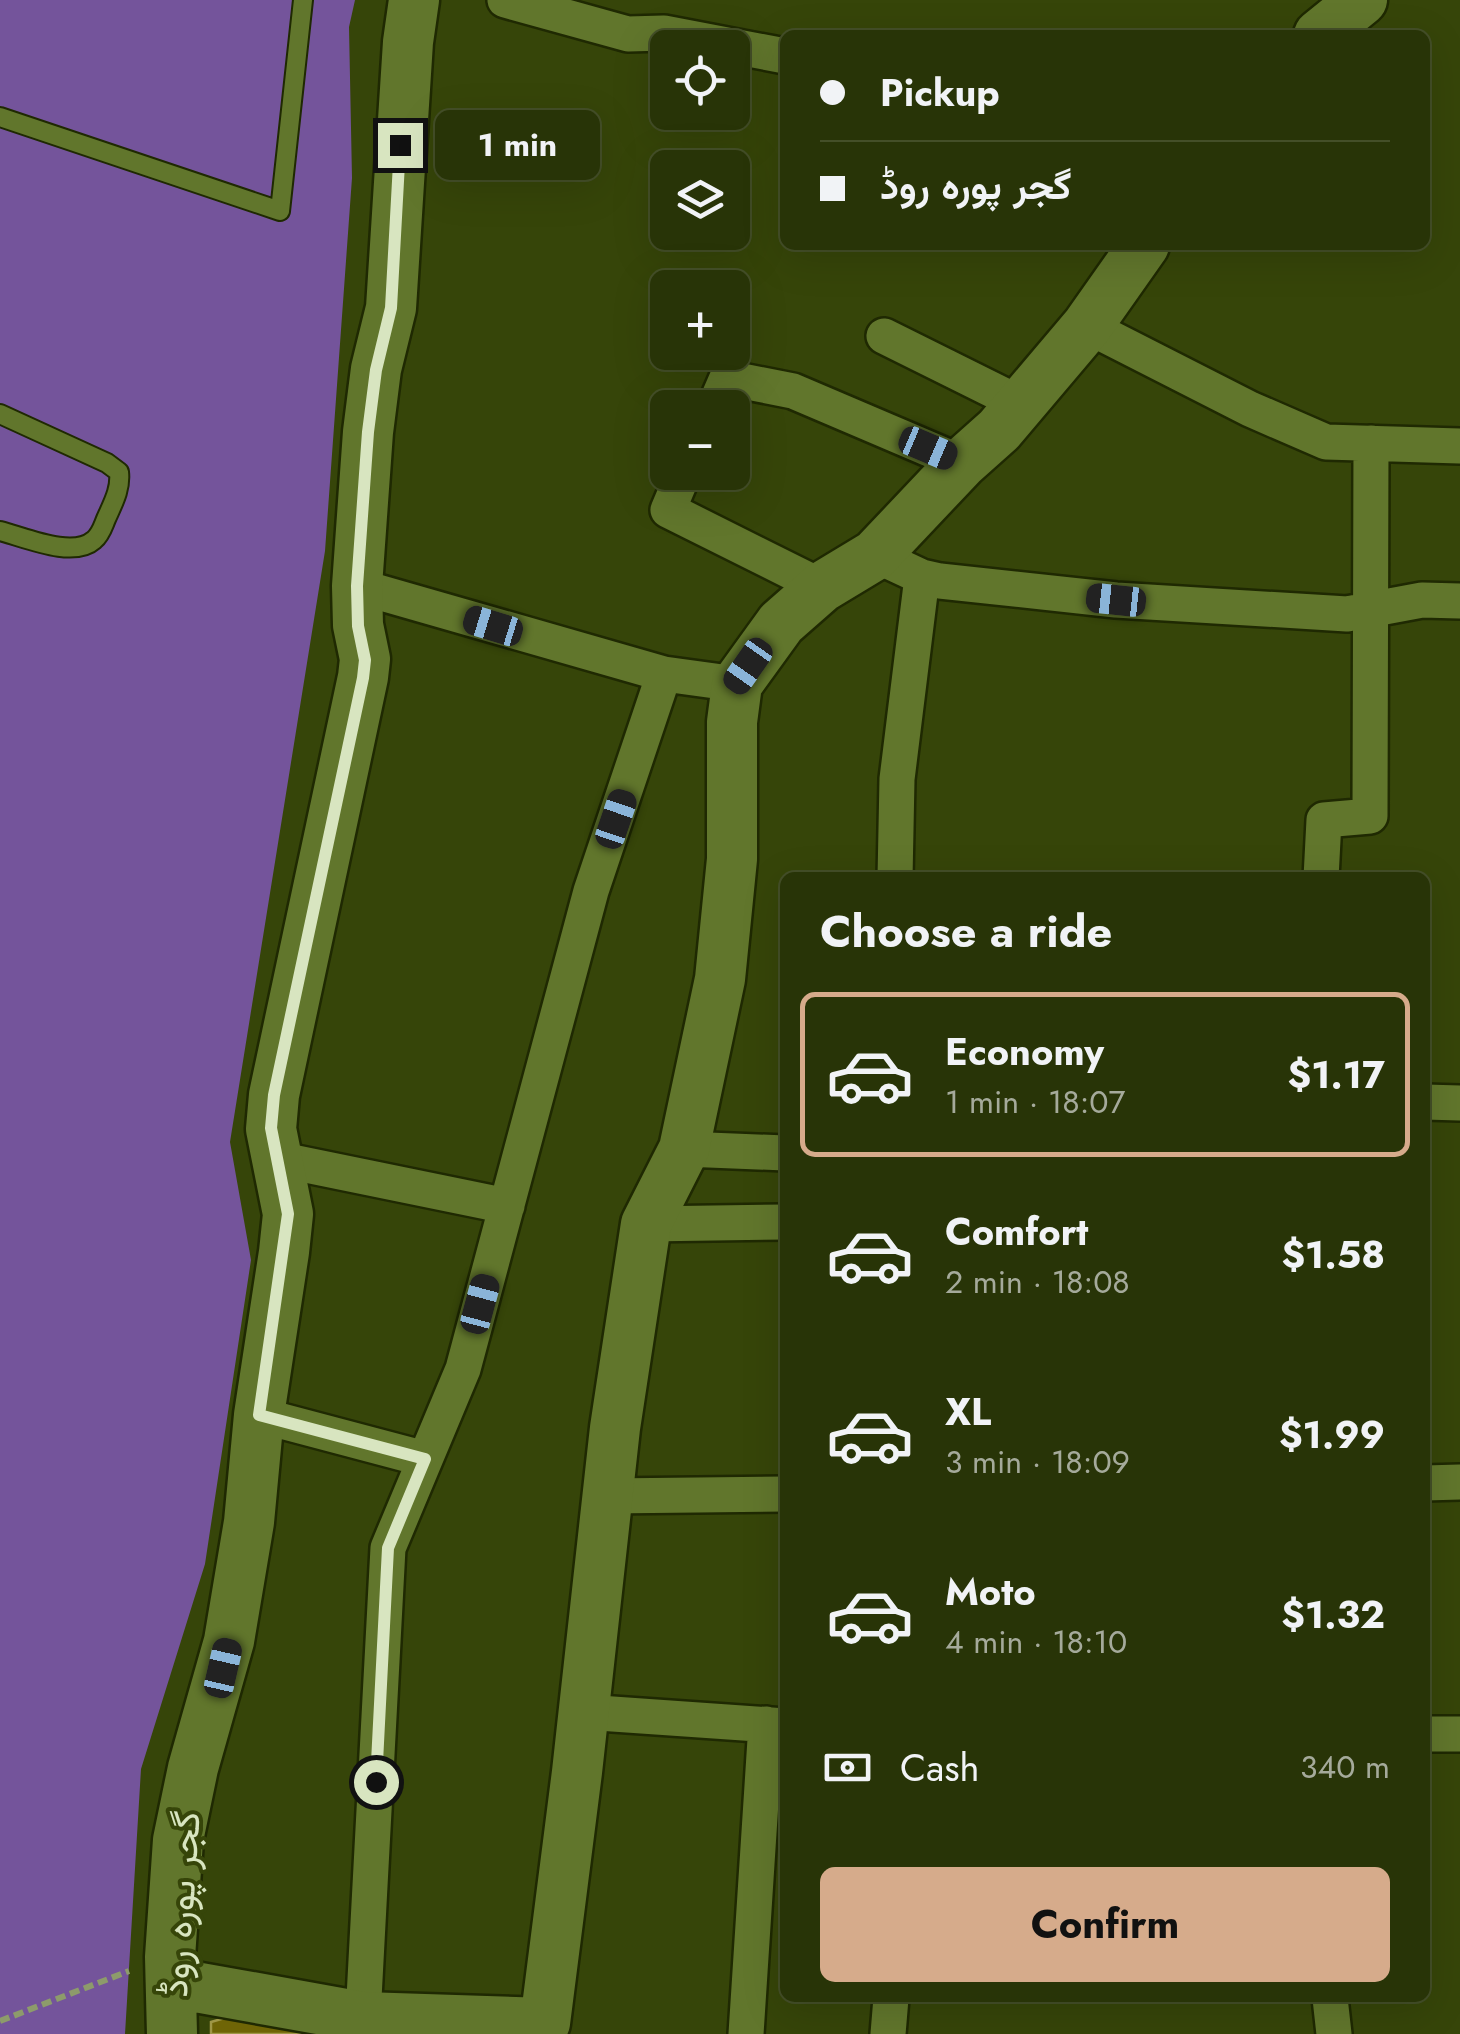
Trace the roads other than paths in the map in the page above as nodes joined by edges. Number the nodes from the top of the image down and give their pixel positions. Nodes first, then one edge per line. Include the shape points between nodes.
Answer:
1 (303, 0) edge
2 (414, 0) edge
3 (504, 0) edge
4 (1362, 0) edge
5 (1324, 30) edge
6 (780, 55) edge
7 (0, 117) edge
8 (1140, 250) edge
9 (1087, 326) junction
10 (884, 336) dead end
11 (722, 390) edge
12 (1020, 404) junction
13 (0, 414) edge
14 (1370, 443) junction
15 (1460, 446) edge
16 (962, 463) junction
17 (676, 490) edge
18 (0, 530) edge
19 (875, 555) junction
20 (922, 577) junction
21 (357, 586) junction
22 (822, 587) junction
23 (1460, 600) edge
24 (1369, 610) junction
25 (664, 674) junction
26 (736, 684) junction
27 (894, 872) edge
28 (1321, 872) edge
29 (1430, 1102) edge
30 (1460, 1103) edge
31 (684, 1149) junction
32 (780, 1154) edge
33 (277, 1159) junction
34 (507, 1206) junction
35 (780, 1222) edge
36 (646, 1224) junction
37 (259, 1415) junction
38 (425, 1459) junction
39 (1430, 1482) edge
40 (1460, 1482) edge
41 (780, 1494) edge
42 (607, 1496) junction
43 (584, 1712) junction
44 (776, 1725) edge
45 (1430, 1734) edge
46 (1460, 1734) edge
47 (172, 1970) junction
48 (892, 2002) edge
49 (1330, 2002) edge
50 (364, 2017) junction
51 (172, 2034) edge
52 (746, 2034) edge
53 (888, 2034) edge
54 (1334, 2034) edge

1 - 7 lane via 280,211
2 - 21 street, گجر پورہ روڈ via 391,308 368,432
3 - 6 street via 628,34 664,33
4 - 5 street
8 - 9 street
9 - 12 street
9 - 14 street via 1326,442
10 - 12 street
11 - 16 street via 727,378 794,391
12 - 16 street
13 - 18 lane via 107,463 119,472 120,483 92,543 63,546
14 - 15 street
14 - 24 street
16 - 19 street
17 - 22 street via 668,510
19 - 20 street
19 - 22 street
20 - 24 street via 1116,600
20 - 27 street via 897,779
21 - 25 street
21 - 33 street, گجر پورہ روڈ via 363,678 274,1095
22 - 26 street via 780,623
23 - 24 street
24 - 28 street via 1370,816 1324,820
25 - 26 street
25 - 34 street via 591,891
26 - 31 street via 728,924
29 - 30 street
31 - 32 street
31 - 36 street
33 - 34 street
33 - 37 street, گجر پورہ روڈ via 288,1214
34 - 38 street via 462,1370
35 - 36 street
36 - 42 street
37 - 38 street
37 - 47 street, گجر پورہ روڈ via 229,1642 178,1840
38 - 50 street via 388,1548
39 - 40 street
41 - 42 street
42 - 43 street
43 - 44 street
43 - 50 street via 545,2023
44 - 52 street
45 - 46 street
47 - 50 street
47 - 51 street, گجر پورہ روڈ
48 - 53 street
49 - 54 street

